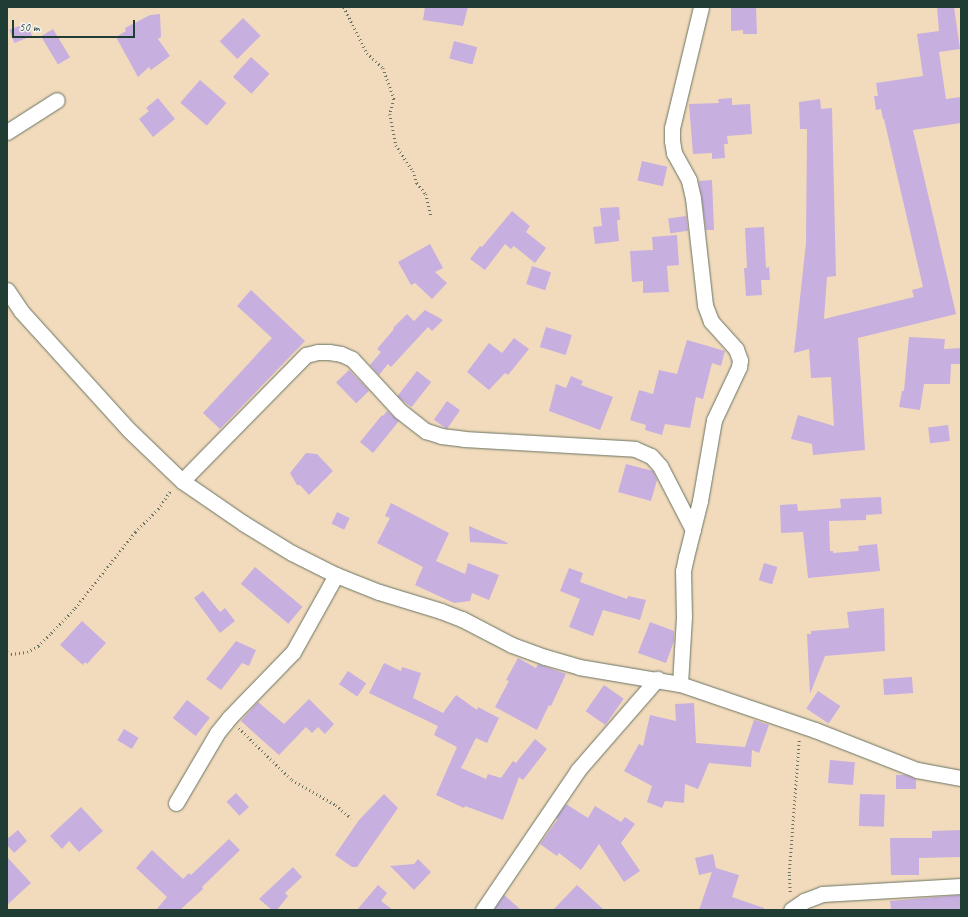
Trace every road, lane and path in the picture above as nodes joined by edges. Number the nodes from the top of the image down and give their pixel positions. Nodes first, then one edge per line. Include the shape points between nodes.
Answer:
1 (344, 7) edge
2 (702, 7) edge
3 (57, 100) dead end
4 (7, 132) edge
5 (432, 216) dead end
6 (7, 290) edge
7 (180, 480) junction
8 (693, 530) junction
9 (336, 575) junction
10 (7, 652) edge
11 (657, 679) junction
12 (680, 684) junction
13 (229, 718) junction
14 (800, 725) junction
15 (961, 778) edge
16 (176, 803) dead end
17 (351, 818) dead end
18 (961, 886) edge
19 (484, 910) edge
20 (791, 910) edge

1 - 5 path via 367,53 383,68 394,99 390,114 396,145 413,171 416,183 426,194
2 - 8 street via 672,128 672,141 674,153 689,180 693,198 705,305 711,321 736,350 740,360 714,420
3 - 4 street
6 - 7 street via 21,310 130,431
7 - 8 street via 306,356 329,352 352,359 400,411 426,431 441,436 635,449 651,456 660,466
7 - 9 street via 249,527
7 - 10 path via 75,608 38,646 27,652
8 - 12 street via 683,571 684,617
9 - 11 street via 462,619 512,645 545,657 579,667
9 - 13 street via 294,652
11 - 12 street
11 - 19 street via 574,775
12 - 14 street
13 - 16 street via 217,733
13 - 17 path via 292,780 336,805
14 - 15 street via 917,770
14 - 20 path via 789,873
18 - 20 street via 822,894 804,901

